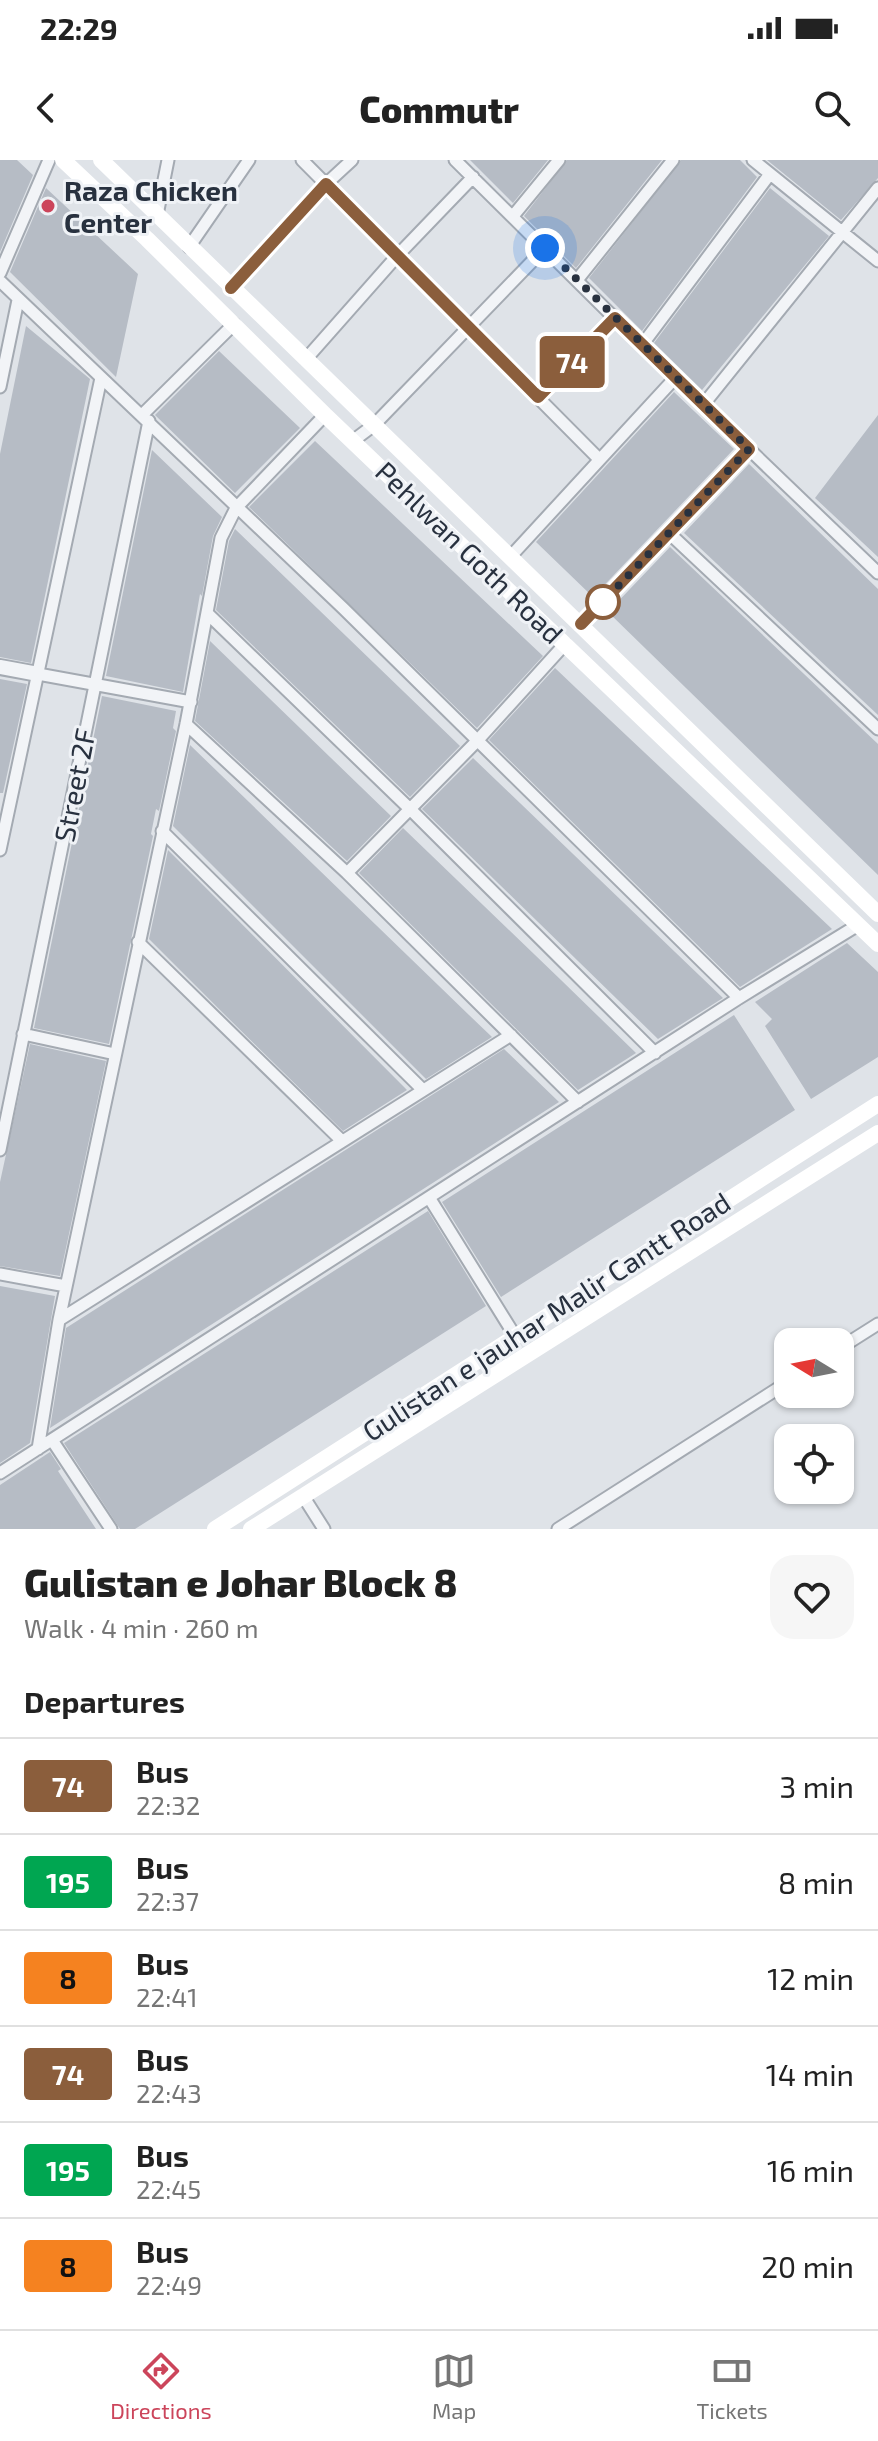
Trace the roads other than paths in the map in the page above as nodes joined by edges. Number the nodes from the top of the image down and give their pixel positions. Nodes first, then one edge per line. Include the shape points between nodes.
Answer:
1 (49, 160) edge
2 (63, 160) edge
3 (101, 160) edge
4 (168, 160) edge
5 (249, 160) edge
6 (302, 160) edge
7 (352, 160) edge
8 (455, 160) edge
9 (559, 160) edge
10 (673, 160) edge
11 (753, 160) edge
12 (770, 174) junction
13 (473, 177) junction
14 (326, 184) junction
15 (878, 188) edge
16 (157, 215) junction
17 (513, 216) junction
18 (842, 232) junction
19 (189, 247) junction
20 (545, 248) junction
21 (397, 256) junction
22 (878, 261) edge
23 (0, 273) edge
24 (577, 280) junction
25 (0, 281) edge
26 (231, 288) junction
27 (18, 300) junction
28 (615, 318) junction
29 (234, 324) junction
30 (468, 327) junction
31 (642, 345) junction
32 (306, 359) junction
33 (101, 378) junction
34 (675, 378) junction
35 (0, 387) edge
36 (538, 397) junction
37 (703, 405) junction
38 (325, 415) junction
39 (145, 418) junction
40 (374, 425) junction
41 (354, 440) junction
42 (749, 449) junction
43 (598, 458) junction
44 (236, 508) junction
45 (669, 533) junction
46 (511, 556) junction
47 (878, 573) edge
48 (207, 613) junction
49 (581, 624) junction
50 (565, 644) junction
51 (0, 667) edge
52 (38, 674) junction
53 (94, 684) junction
54 (191, 702) junction
55 (186, 724) junction
56 (878, 729) edge
57 (477, 741) junction
58 (410, 809) junction
59 (162, 831) junction
60 (0, 850) edge
61 (347, 873) junction
62 (878, 914) edge
63 (858, 925) junction
64 (138, 942) junction
65 (878, 944) edge
66 (739, 998) junction
67 (23, 1034) junction
68 (511, 1035) junction
69 (655, 1053) junction
70 (115, 1054) junction
71 (423, 1090) junction
72 (578, 1102) junction
73 (878, 1104) edge
74 (878, 1133) edge
75 (342, 1141) junction
76 (0, 1150) edge
77 (430, 1199) junction
78 (0, 1274) edge
79 (66, 1286) junction
80 (59, 1320) junction
81 (878, 1324) edge
82 (515, 1336) junction
83 (854, 1339) edge
84 (774, 1391) edge
85 (52, 1440) junction
86 (38, 1449) junction
87 (0, 1473) edge
88 (303, 1496) junction
89 (111, 1529) edge
90 (215, 1529) edge
91 (251, 1529) edge
92 (324, 1529) edge
93 (558, 1529) edge

1 - 23 street
2 - 29 main road, Pehlwan Goth Road
3 - 16 main road, Pehlwan Goth Road
4 - 16 street
5 - 19 street
6 - 14 street
7 - 14 street
8 - 13 street
9 - 17 street
10 - 24 street
11 - 12 street
12 - 18 street
12 - 31 street
13 - 17 street
13 - 21 street
14 - 21 street
14 - 26 street
15 - 18 street
16 - 19 main road, Pehlwan Goth Road
17 - 20 street
18 - 22 street
18 - 37 street
19 - 26 main road, Pehlwan Goth Road
20 - 24 street
20 - 30 street
21 - 30 street
21 - 32 street
24 - 28 street
25 - 27 street
26 - 32 main road, Pehlwan Goth Road
27 - 33 street
27 - 35 street
28 - 31 street
28 - 36 street
29 - 38 main road, Pehlwan Goth Road
29 - 39 street
30 - 36 street
30 - 40 street
31 - 34 street
32 - 40 main road, Pehlwan Goth Road
33 - 39 street
33 - 52 street
34 - 37 street
34 - 43 street
36 - 43 street
37 - 42 street
38 - 41 main road, Pehlwan Goth Road
38 - 44 street
39 - 44 street
39 - 53 street, Street 2F
40 - 41 street
40 - 46 main road, Pehlwan Goth Road
41 - 50 main road, Pehlwan Goth Road
42 - 45 street
42 - 47 street
43 - 46 street
44 - 48 street via 221,538
44 - 57 street
45 - 49 street
45 - 56 street
46 - 49 main road, Pehlwan Goth Road
48 - 54 street
48 - 58 street
49 - 62 main road, Pehlwan Goth Road
50 - 57 street
50 - 63 main road, Pehlwan Goth Road
51 - 52 street
52 - 53 street
52 - 60 street
53 - 54 street
53 - 67 street, Street 2F
54 - 55 street
55 - 59 street
55 - 61 street
57 - 58 street
57 - 66 street
58 - 61 street
58 - 69 street
59 - 64 street
59 - 71 street
61 - 68 street
63 - 65 main road, Pehlwan Goth Road
63 - 66 street
64 - 70 street
64 - 75 street
66 - 69 street
67 - 70 street
67 - 76 street, Street 2F
68 - 71 street
68 - 72 street
69 - 72 street
70 - 79 street
71 - 75 street
72 - 77 street
73 - 82 main road, Gulistan e jauhar Malir Cantt Road
74 - 88 main road, Gulistan e jauhar Malir Cantt Road
75 - 80 street
77 - 82 street
77 - 85 street
78 - 79 street
79 - 80 street
80 - 86 street
81 - 83 street
82 - 90 main road, Gulistan e jauhar Malir Cantt Road
84 - 93 street
85 - 86 street
85 - 89 street
86 - 87 street
88 - 91 main road, Gulistan e jauhar Malir Cantt Road
88 - 92 street

